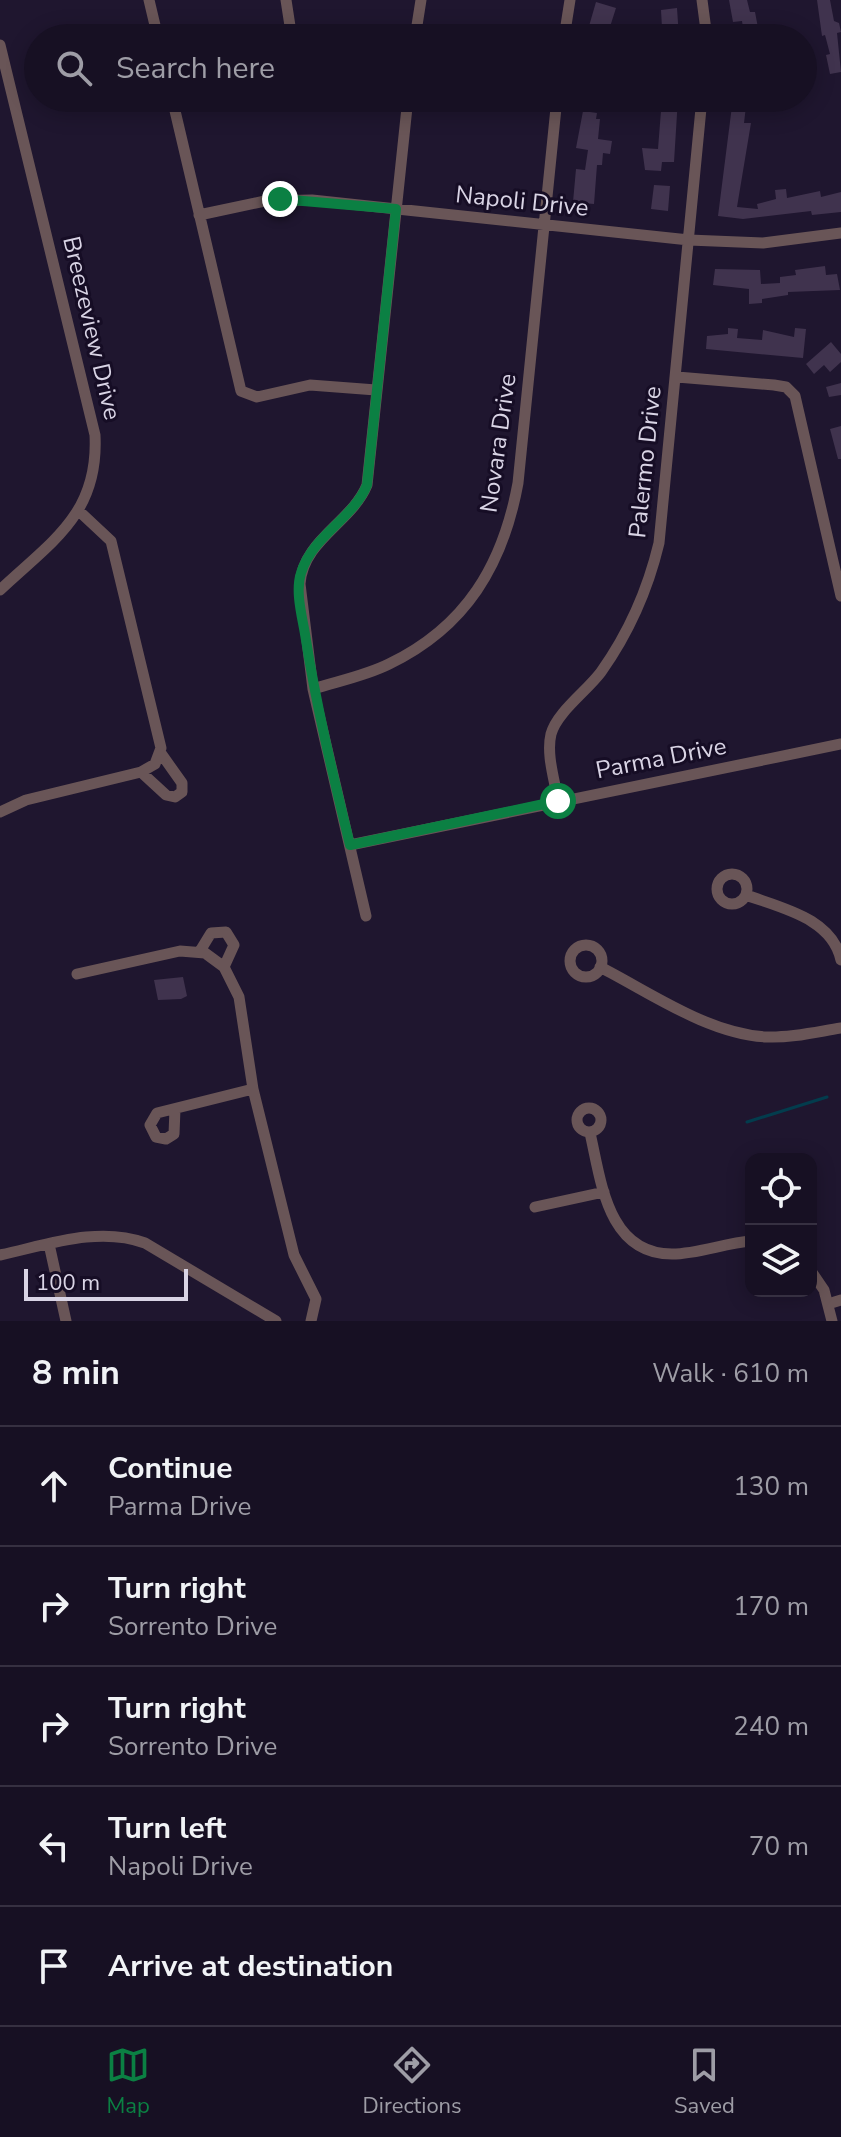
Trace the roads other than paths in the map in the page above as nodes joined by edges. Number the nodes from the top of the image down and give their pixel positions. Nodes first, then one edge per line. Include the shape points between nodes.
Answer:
1 (149, 0) edge
2 (286, 0) edge
3 (421, 0) edge
4 (570, 0) edge
5 (702, 0) edge
6 (155, 24) edge
7 (290, 24) edge
8 (417, 24) edge
9 (566, 24) edge
10 (705, 24) edge
11 (0, 45) edge
12 (14, 98) junction
13 (0, 100) edge
14 (175, 112) edge
15 (406, 112) edge
16 (556, 112) edge
17 (701, 112) edge
18 (396, 209) junction
19 (199, 215) junction
20 (544, 227) junction
21 (841, 233) edge
22 (689, 240) junction
23 (677, 377) junction
24 (376, 390) junction
25 (80, 512) junction
26 (0, 590) edge
27 (841, 596) edge
28 (313, 689) junction
29 (841, 744) edge
30 (160, 752) junction
31 (141, 772) junction
32 (558, 801) junction
33 (0, 812) edge
34 (350, 845) junction
35 (746, 895) dead end
36 (366, 916) dead end
37 (200, 951) junction
38 (841, 960) edge
39 (224, 967) junction
40 (600, 967) dead end
41 (77, 974) dead end
42 (841, 1028) edge
43 (253, 1089) junction
44 (175, 1109) dead end
45 (590, 1133) dead end
46 (604, 1192) junction
47 (535, 1207) dead end
48 (745, 1242) edge
49 (49, 1244) junction
50 (0, 1255) edge
51 (817, 1280) edge
52 (841, 1300) edge
53 (828, 1304) junction
54 (66, 1321) edge
55 (276, 1321) edge
56 (311, 1321) edge
57 (832, 1321) edge

1 - 6 street
2 - 7 street
3 - 8 street
4 - 9 street
5 - 10 street
11 - 12 street, Breezeview Drive
12 - 13 street
12 - 25 street, Breezeview Drive via 95,435 92,485
14 - 19 street
15 - 18 street
16 - 20 street, Novara Drive
17 - 22 street, Palermo Drive
18 - 19 street, Napoli Drive via 280,199
18 - 20 street, Napoli Drive
18 - 24 street
19 - 24 street via 241,391 257,397 310,385
20 - 22 street, Napoli Drive
20 - 28 street, Novara Drive via 518,483 494,565 464,606 421,645 386,666
21 - 22 street, Napoli Drive via 773,242
22 - 23 street, Palermo Drive
23 - 27 street via 774,385 795,396
23 - 32 street, Palermo Drive via 653,568 604,668 552,731
24 - 28 street via 370,474 363,496 320,540 301,572
25 - 26 street, Breezeview Drive
25 - 30 street via 111,541
28 - 34 street
29 - 32 street, Parma Drive
30 - 31 street via 155,764
30 - 31 street via 182,783 182,792 166,795
31 - 33 street via 26,800
32 - 34 street, Parma Drive
34 - 36 street
35 - 38 street via 818,925 835,943
37 - 39 street
37 - 39 street via 211,933 226,932 234,949
37 - 41 street via 167,952
39 - 43 street via 239,997
40 - 42 street via 711,1024 744,1034 792,1036
43 - 44 street
43 - 56 street via 294,1255 316,1299
45 - 46 street
46 - 47 street
46 - 48 street via 616,1224 647,1249 674,1254
49 - 50 street
49 - 54 street
49 - 55 street via 95,1236 134,1239
51 - 53 street
52 - 53 street
53 - 57 street

